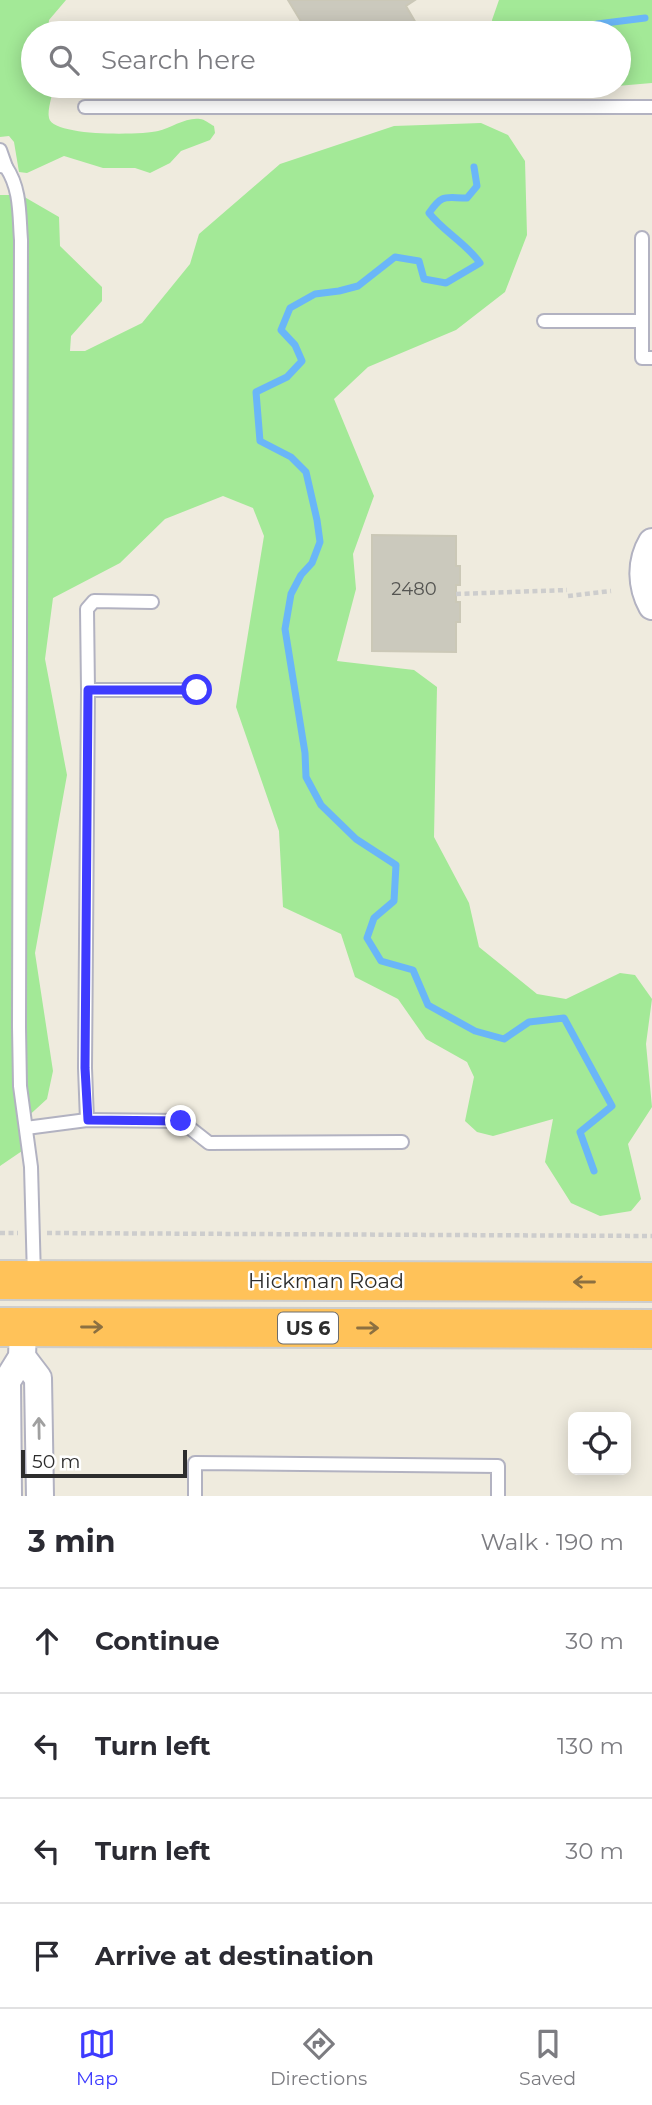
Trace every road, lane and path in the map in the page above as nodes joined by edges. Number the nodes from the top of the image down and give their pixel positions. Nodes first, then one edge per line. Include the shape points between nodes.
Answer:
1 (85, 107) dead end
2 (652, 107) edge
3 (0, 150) edge
4 (3, 167) edge
5 (642, 237) dead end
6 (544, 321) dead end
7 (642, 321) junction
8 (652, 358) edge
9 (652, 542) edge
10 (611, 591) dead end
11 (456, 594) dead end
12 (152, 602) dead end
13 (652, 606) edge
14 (88, 690) junction
15 (197, 690) dead end
16 (88, 1120) junction
17 (26, 1128) junction
18 (402, 1142) dead end
19 (0, 1233) edge
20 (34, 1233) junction
21 (652, 1236) edge
22 (17, 1281) edge
23 (403, 1281) junction
24 (652, 1282) edge
25 (11, 1327) edge
26 (652, 1329) edge
27 (8, 1496) edge
28 (40, 1496) edge
29 (195, 1496) edge
30 (498, 1496) edge

1 - 2 lane
3 - 4 lane
4 - 17 lane via 17,189 20,240 19,1027
5 - 7 lane
6 - 7 lane
7 - 8 lane via 642,358
9 - 13 street via 643,577
10 - 11 path
12 - 14 lane via 94,601 87,609
14 - 15 lane
14 - 16 lane
16 - 17 lane
16 - 18 lane via 181,1121 209,1143
17 - 20 lane
19 - 20 path
20 - 21 path
20 - 22 lane
22 - 23 highway, Hickman Road / US 6
22 - 25 highway via 31,1290 19,1296
24 -> 23 highway, Hickman Road / US 6
23 - 25 highway via 395,1294 344,1297 61,1298 37,1304
25 -> 26 highway, US 6
25 - 27 street
28 -> 25 street via 38,1378
29 - 30 lane via 195,1463 498,1466

